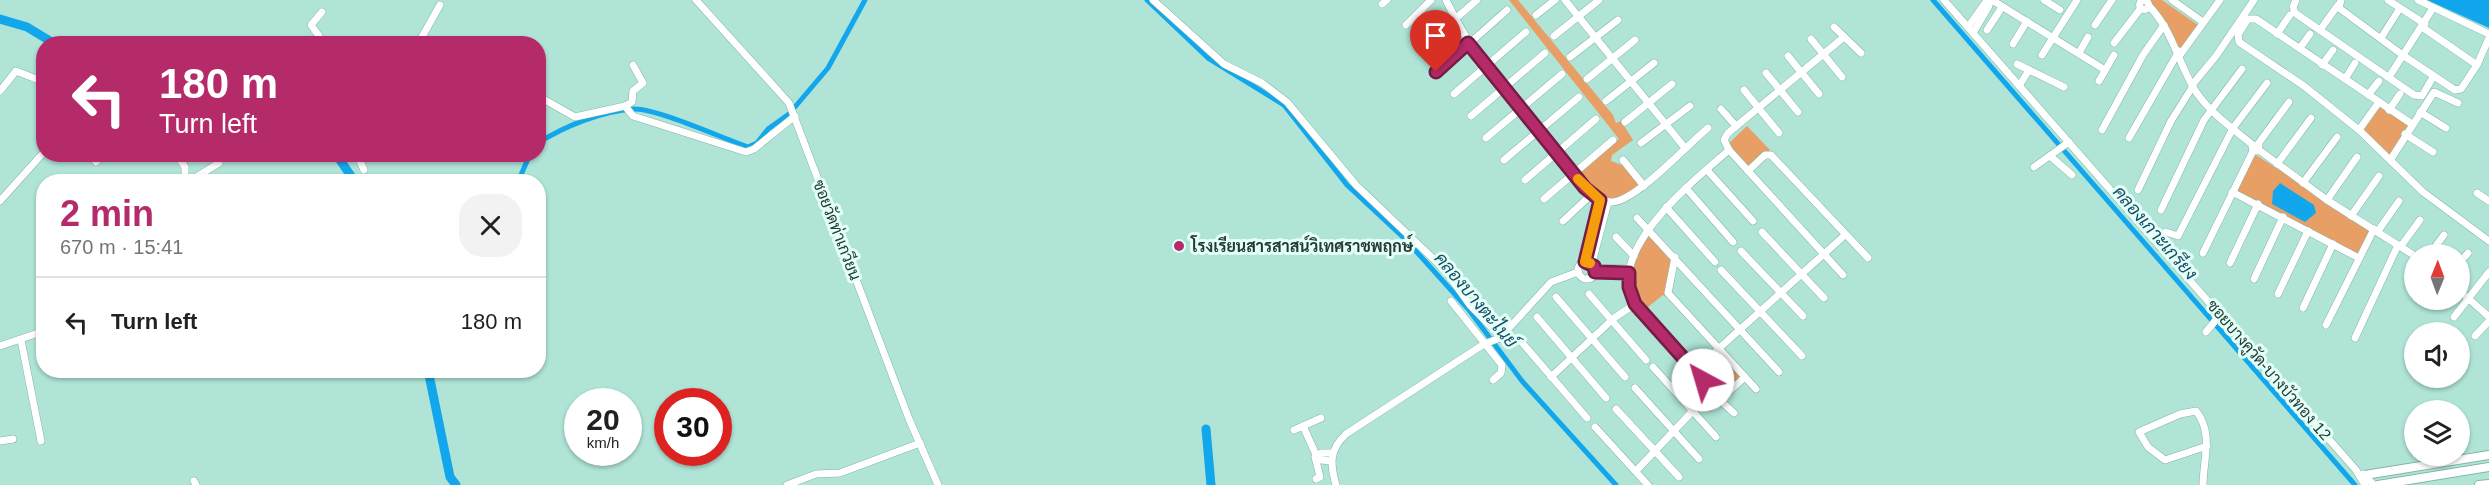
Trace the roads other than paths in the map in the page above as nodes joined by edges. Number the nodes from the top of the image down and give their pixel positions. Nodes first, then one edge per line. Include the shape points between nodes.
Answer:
1 (696, 0) edge
2 (1153, 0) edge
3 (1431, 0) edge
4 (1446, 0) edge
5 (1477, 0) edge
6 (1555, 0) edge
7 (1565, 0) edge
8 (1599, 0) edge
9 (1944, 0) edge
10 (2044, 0) edge
11 (2077, 0) edge
12 (2112, 0) edge
13 (2172, 0) edge
14 (2220, 0) edge
15 (2254, 0) edge
16 (2296, 0) edge
17 (2388, 0) edge
18 (2418, 0) edge
19 (1990, 1) edge
20 (2182, 3) edge
21 (2340, 3) edge
22 (440, 4) dead end
23 (2143, 4) edge
24 (2002, 6) junction
25 (2400, 8) junction
26 (2433, 8) junction
27 (1507, 10) dead end
28 (2060, 10) dead end
29 (322, 12) dead end
30 (1536, 15) dead end
31 (2290, 15) dead end
32 (1578, 17) junction
33 (1455, 18) junction
34 (1618, 20) dead end
35 (2027, 21) junction
36 (2203, 22) junction
37 (1406, 25) dead end
38 (2095, 25) dead end
39 (2164, 25) junction
40 (2423, 26) junction
41 (1834, 27) dead end
42 (1971, 30) junction
43 (1987, 30) dead end
44 (2320, 30) junction
45 (1527, 32) dead end
46 (2277, 33) junction
47 (2310, 34) dead end
48 (319, 36) edge
49 (422, 36) edge
50 (1554, 36) dead end
51 (2489, 36) edge
52 (2053, 37) junction
53 (2088, 37) dead end
54 (1595, 38) junction
55 (1844, 38) junction
56 (2381, 38) junction
57 (1811, 39) dead end
58 (1635, 40) dead end
59 (1468, 43) junction
60 (2114, 43) dead end
61 (2013, 44) dead end
62 (2300, 48) junction
63 (1420, 49) dead end
64 (2333, 50) dead end
65 (1545, 53) dead end
66 (2079, 53) junction
67 (2179, 53) junction
68 (1822, 54) junction
69 (1861, 54) dead end
70 (2042, 55) dead end
71 (2114, 55) dead end
72 (1788, 56) dead end
73 (2404, 56) junction
74 (1570, 57) dead end
75 (1612, 60) junction
76 (1654, 63) dead end
77 (2355, 63) dead end
78 (2017, 64) dead end
79 (2322, 64) junction
80 (633, 65) dead end
81 (1485, 65) junction
82 (2477, 65) junction
83 (2029, 69) junction
84 (2242, 69) dead end
85 (2105, 70) junction
86 (1436, 72) dead end
87 (1801, 72) junction
88 (1766, 73) dead end
89 (1562, 74) dead end
90 (1842, 77) dead end
91 (2389, 77) junction
92 (2433, 77) junction
93 (36, 78) edge
94 (1587, 79) dead end
95 (2345, 79) junction
96 (2099, 81) dead end
97 (2379, 81) dead end
98 (1630, 82) junction
99 (2267, 83) dead end
100 (1672, 84) dead end
101 (2192, 85) junction
102 (2019, 86) junction
103 (1502, 87) junction
104 (2064, 87) dead end
105 (1780, 89) junction
106 (1744, 90) dead end
107 (0, 92) edge
108 (1454, 94) dead end
109 (1819, 94) dead end
110 (2400, 94) dead end
111 (2368, 95) junction
112 (1579, 97) dead end
113 (546, 101) edge
114 (1606, 101) dead end
115 (2289, 102) dead end
116 (2379, 102) junction
117 (2458, 102) dead end
118 (1648, 103) junction
119 (1690, 106) dead end
120 (625, 107) junction
121 (1758, 107) junction
122 (1520, 108) junction
123 (1721, 109) dead end
124 (2211, 109) junction
125 (2389, 110) junction
126 (1798, 112) dead end
127 (2421, 112) junction
128 (795, 115) junction
129 (1471, 116) dead end
130 (2311, 118) dead end
131 (1596, 119) dead end
132 (1625, 122) dead end
133 (1665, 124) junction
134 (2412, 124) junction
135 (1736, 126) junction
136 (1707, 128) dead end
137 (2233, 128) junction
138 (2446, 128) dead end
139 (1538, 130) junction
140 (2102, 130) dead end
141 (2359, 130) junction
142 (1779, 133) dead end
143 (2405, 134) junction
144 (2337, 137) dead end
145 (1486, 138) dead end
146 (2129, 138) dead end
147 (1613, 140) dead end
148 (1641, 143) dead end
149 (2067, 143) junction
150 (2256, 147) junction
151 (1684, 148) junction
152 (1729, 150) junction
153 (1556, 152) junction
154 (2433, 152) dead end
155 (2050, 156) junction
156 (2357, 157) dead end
157 (2391, 159) junction
158 (1504, 160) dead end
159 (1623, 160) dead end
160 (36, 161) edge
161 (360, 162) edge
162 (219, 163) dead end
163 (2277, 164) junction
164 (2034, 167) dead end
165 (364, 170) dead end
166 (1707, 170) junction
167 (1748, 171) junction
168 (1573, 173) junction
169 (200, 174) edge
170 (2072, 175) dead end
171 (2379, 177) dead end
172 (1525, 180) dead end
173 (2303, 183) junction
174 (1644, 186) junction
175 (1686, 188) junction
176 (2138, 190) dead end
177 (2232, 192) junction
178 (2477, 193) dead end
179 (1592, 194) junction
180 (1544, 199) dead end
181 (2327, 200) junction
182 (0, 201) edge
183 (1604, 201) junction
184 (2399, 201) dead end
185 (2489, 201) edge
186 (2258, 204) junction
187 (1666, 207) junction
188 (2161, 210) dead end
189 (2351, 216) junction
190 (2283, 217) junction
191 (1637, 218) dead end
192 (2420, 220) dead end
193 (1563, 221) dead end
194 (1753, 221) dead end
195 (2376, 230) junction
196 (1649, 231) junction
197 (2308, 231) junction
198 (1762, 232) dead end
199 (2166, 232) dead end
200 (1845, 235) junction
201 (2444, 235) dead end
202 (1616, 237) dead end
203 (2489, 242) edge
204 (1733, 243) dead end
205 (2333, 244) junction
206 (2437, 244) edge
207 (2400, 246) junction
208 (2404, 249) edge
209 (1741, 251) dead end
210 (2203, 253) dead end
211 (1824, 255) junction
212 (1634, 256) junction
213 (1675, 257) junction
214 (1868, 258) dead end
215 (2359, 258) junction
216 (1715, 262) dead end
217 (2230, 264) dead end
218 (1592, 267) junction
219 (1721, 270) dead end
220 (1629, 271) junction
221 (1578, 272) junction
222 (2489, 272) edge
223 (1803, 274) junction
224 (1843, 275) dead end
225 (2254, 279) dead end
226 (1782, 292) junction
227 (1589, 294) dead end
228 (2278, 294) dead end
229 (2470, 296) edge
230 (1556, 297) dead end
231 (1824, 298) dead end
232 (2470, 300) edge
233 (1452, 301) dead end
234 (1635, 304) junction
235 (2303, 308) dead end
236 (2459, 310) edge
237 (1760, 312) junction
238 (1803, 316) dead end
239 (1537, 317) dead end
240 (2219, 317) junction
241 (2454, 317) dead end
242 (2489, 319) edge
243 (1612, 320) junction
244 (2326, 325) dead end
245 (2209, 329) dead end
246 (1741, 330) junction
247 (36, 333) edge
248 (36, 333) edge
249 (2475, 336) dead end
250 (1499, 338) junction
251 (1591, 338) junction
252 (2355, 338) dead end
253 (1519, 339) dead end
254 (21, 340) junction
255 (0, 344) edge
256 (1485, 344) junction
257 (1719, 348) junction
258 (1802, 356) dead end
259 (1572, 357) junction
260 (1646, 360) dead end
261 (1653, 367) dead end
262 (1696, 369) junction
263 (1779, 372) dead end
264 (1551, 377) junction
265 (1625, 377) dead end
266 (1745, 377) junction
267 (1493, 380) dead end
268 (1635, 388) dead end
269 (1756, 389) dead end
270 (1606, 398) dead end
271 (1616, 409) dead end
272 (1693, 411) junction
273 (1734, 413) dead end
274 (1321, 418) dead end
275 (1587, 418) dead end
276 (1303, 426) junction
277 (1595, 427) dead end
278 (1294, 430) dead end
279 (1674, 431) junction
280 (1716, 437) dead end
281 (13, 439) dead end
282 (0, 441) edge
283 (41, 441) dead end
284 (920, 443) junction
285 (2207, 446) junction
286 (1323, 447) dead end
287 (1655, 451) junction
288 (1315, 455) junction
289 (2486, 456) edge
290 (1331, 457) junction
291 (1699, 459) dead end
292 (2486, 468) edge
293 (2356, 470) junction
294 (1636, 471) junction
295 (2365, 475) junction
296 (1679, 477) dead end
297 (1316, 479) dead end
298 (2489, 483) edge
299 (787, 485) edge
300 (938, 485) edge
301 (1336, 485) edge
302 (1648, 485) edge
303 (2203, 485) edge
304 (2365, 485) edge
305 (2378, 485) edge
306 (2479, 485) edge

1 - 128 street, ซอยวัดท่าเกวียน via 789,103
2 - 250 street via 1224,64 1283,97 1356,185 1445,270
3 - 37 street
4 - 33 street
5 - 33 street
6 - 30 street
7 - 32 street
8 - 32 street
9 - 42 street, ซอยบางคูวัด-บางบัวทอง 12
10 - 28 street
11 - 52 street
12 - 38 street
13 - 20 street
14 - 36 street
15 - 101 street
16 - 44 street via 2295,13
17 - 25 street
18 - 26 street
19 - 24 street
19 - 42 street via 1984,3
20 - 36 street
21 - 44 street
21 - 56 street
22 - 49 street
23 - 39 street
23 - 60 street
24 - 35 street
24 - 43 street
25 - 40 street
25 - 56 street
26 - 40 street
26 - 51 street
27 - 59 street
29 - 48 street via 311,25
31 - 46 street
32 - 50 street
32 - 54 street
33 - 59 street
33 - 63 street
34 - 54 street
35 - 52 street
35 - 61 street
36 - 67 street
39 - 67 street
39 - 140 street
40 - 73 street
40 - 82 street
41 - 55 street
42 - 102 street, ซอยบางคูวัด-บางบัวทอง 12
44 - 91 street
45 - 81 street
46 - 62 street
46 - 141 street via 2250,18 2238,39
47 - 62 street
51 - 82 street
52 - 66 street
52 - 70 street
53 - 66 street
54 - 74 street
54 - 75 street
55 - 68 street
55 - 69 street
56 - 73 street
57 - 68 street
58 - 75 street
59 - 81 street
59 - 86 street
62 - 79 street
64 - 79 street
65 - 103 street
66 - 85 street
67 - 101 street
67 - 146 street
68 - 87 street
68 - 90 street
71 - 85 street
72 - 87 street
73 - 91 street
73 - 92 street
75 - 94 street
75 - 98 street
76 - 98 street
77 - 95 street
78 - 83 street
79 - 95 street
80 - 120 street via 644,83 633,91 632,102
81 - 103 street
81 - 108 street
82 - 92 street via 2459,91
83 - 102 street
83 - 104 street
84 - 124 street
85 - 96 street
87 - 105 street
87 - 109 street
88 - 105 street
89 - 122 street
91 - 92 street via 2419,97
93 - 107 street via 16,71
95 - 111 street
97 - 111 street
98 - 114 street
98 - 118 street
99 - 137 street
100 - 118 street
101 - 124 street
101 - 176 street
102 - 149 street, ซอยบางคูวัด-บางบัวทอง 12
103 - 122 street
103 - 129 street
105 - 121 street
105 - 126 street
106 - 121 street
110 - 125 street
111 - 116 street
112 - 139 street
113 - 120 street via 575,117
115 - 150 street
116 - 125 street
116 - 141 street
117 - 127 street via 2436,91
118 - 132 street
118 - 133 street
119 - 133 street
120 - 128 street via 631,114 746,152
121 - 135 street
121 - 142 street
122 - 139 street
122 - 145 street
123 - 135 street
124 - 137 street
124 - 188 street
125 - 134 street
127 - 134 street
127 - 138 street
128 - 284 street, ซอยวัดท่าเกวียน
130 - 163 street
131 - 153 street
133 - 148 street
133 - 151 street
134 - 143 street
135 - 152 street via 1725,136
136 - 151 street
137 - 150 street
137 - 199 street via 2178,236
139 - 153 street
139 - 158 street
141 - 157 street
143 - 154 street
143 - 157 street
144 - 173 street
147 - 168 street
149 - 155 street
149 - 240 street, ซอยบางคูวัด-บางบัวทอง 12
150 - 163 street
150 - 177 street
151 - 174 street
152 - 166 street
152 - 167 street
153 - 168 street
153 - 172 street
155 - 164 street
155 - 170 street
156 - 181 street
157 - 203 street via 2423,192
159 - 174 street
160 - 182 street
161 - 165 street
162 - 169 street
163 - 173 street
166 - 175 street
166 - 194 street
167 - 200 street via 1765,155 1771,155
167 - 211 street
168 - 179 street
168 - 180 street
171 - 189 street
173 - 181 street
174 - 183 street via 1630,197
175 - 187 street
175 - 204 street
177 - 186 street
177 - 210 street
178 - 185 street
179 - 183 street
179 - 193 street
181 - 189 street
183 - 218 street
184 - 195 street
186 - 190 street
186 - 217 street
187 - 196 street
187 - 216 street
189 - 195 street
190 - 197 street
190 - 225 street
191 - 196 street
192 - 207 street
195 - 207 street
195 - 215 street
196 - 212 street
196 - 213 street
197 - 205 street
197 - 228 street
198 - 223 street
200 - 211 street
200 - 214 street
201 - 206 street
202 - 212 street
205 - 215 street
205 - 235 street
207 - 208 street
207 - 252 street
209 - 226 street
211 - 223 street
211 - 224 street
212 - 220 street
213 - 246 street
213 - 257 street via 1668,293
215 - 244 street
218 - 220 street
218 - 221 street via 1579,265
218 - 221 street via 1588,279 1581,278
219 - 237 street
220 - 234 street
221 - 250 street via 1551,282
222 - 229 street
223 - 226 street
223 - 231 street
226 - 237 street
226 - 238 street
227 - 243 street
230 - 251 street
232 - 242 street
233 - 256 street
234 - 243 street
234 - 262 street
236 - 241 street
237 - 246 street
237 - 258 street
239 - 259 street
240 - 245 street
240 - 293 street, ซอยบางคูวัด-บางบัวทอง 12
242 - 249 street
243 - 251 street
243 - 260 street
246 - 257 street
246 - 263 street
247 - 254 street
248 - 255 street
250 - 256 street
251 - 259 street
251 - 265 street
253 - 264 street
254 - 255 street
254 - 283 street
256 - 267 street via 1503,367
256 - 290 street via 1346,435
257 - 262 street
257 - 266 street
259 - 264 street
259 - 270 street
261 - 272 street
262 - 272 street via 1705,391 1704,399
264 - 275 street
266 - 269 street
266 - 273 street via 1723,397 1723,403
268 - 279 street
271 - 287 street
272 - 279 street
272 - 280 street
274 - 276 street
276 - 278 street
276 - 288 street
277 - 294 street
279 - 287 street
279 - 291 street
281 - 282 street
284 - 299 street via 840,473 816,474
284 - 300 street, ซอยวัดท่าเกวียน
285 - 285 street via 2203,424 2193,410 2139,432 2148,447 2165,460
285 - 303 street
286 - 288 street
287 - 294 street
287 - 296 street
288 - 290 street via 1321,460
288 - 297 street via 1320,471
289 - 292 main road
289 - 295 main road
290 - 301 street
292 - 305 main road
293 - 295 street
293 - 304 street
294 - 302 street
295 - 305 street
298 - 306 main road

